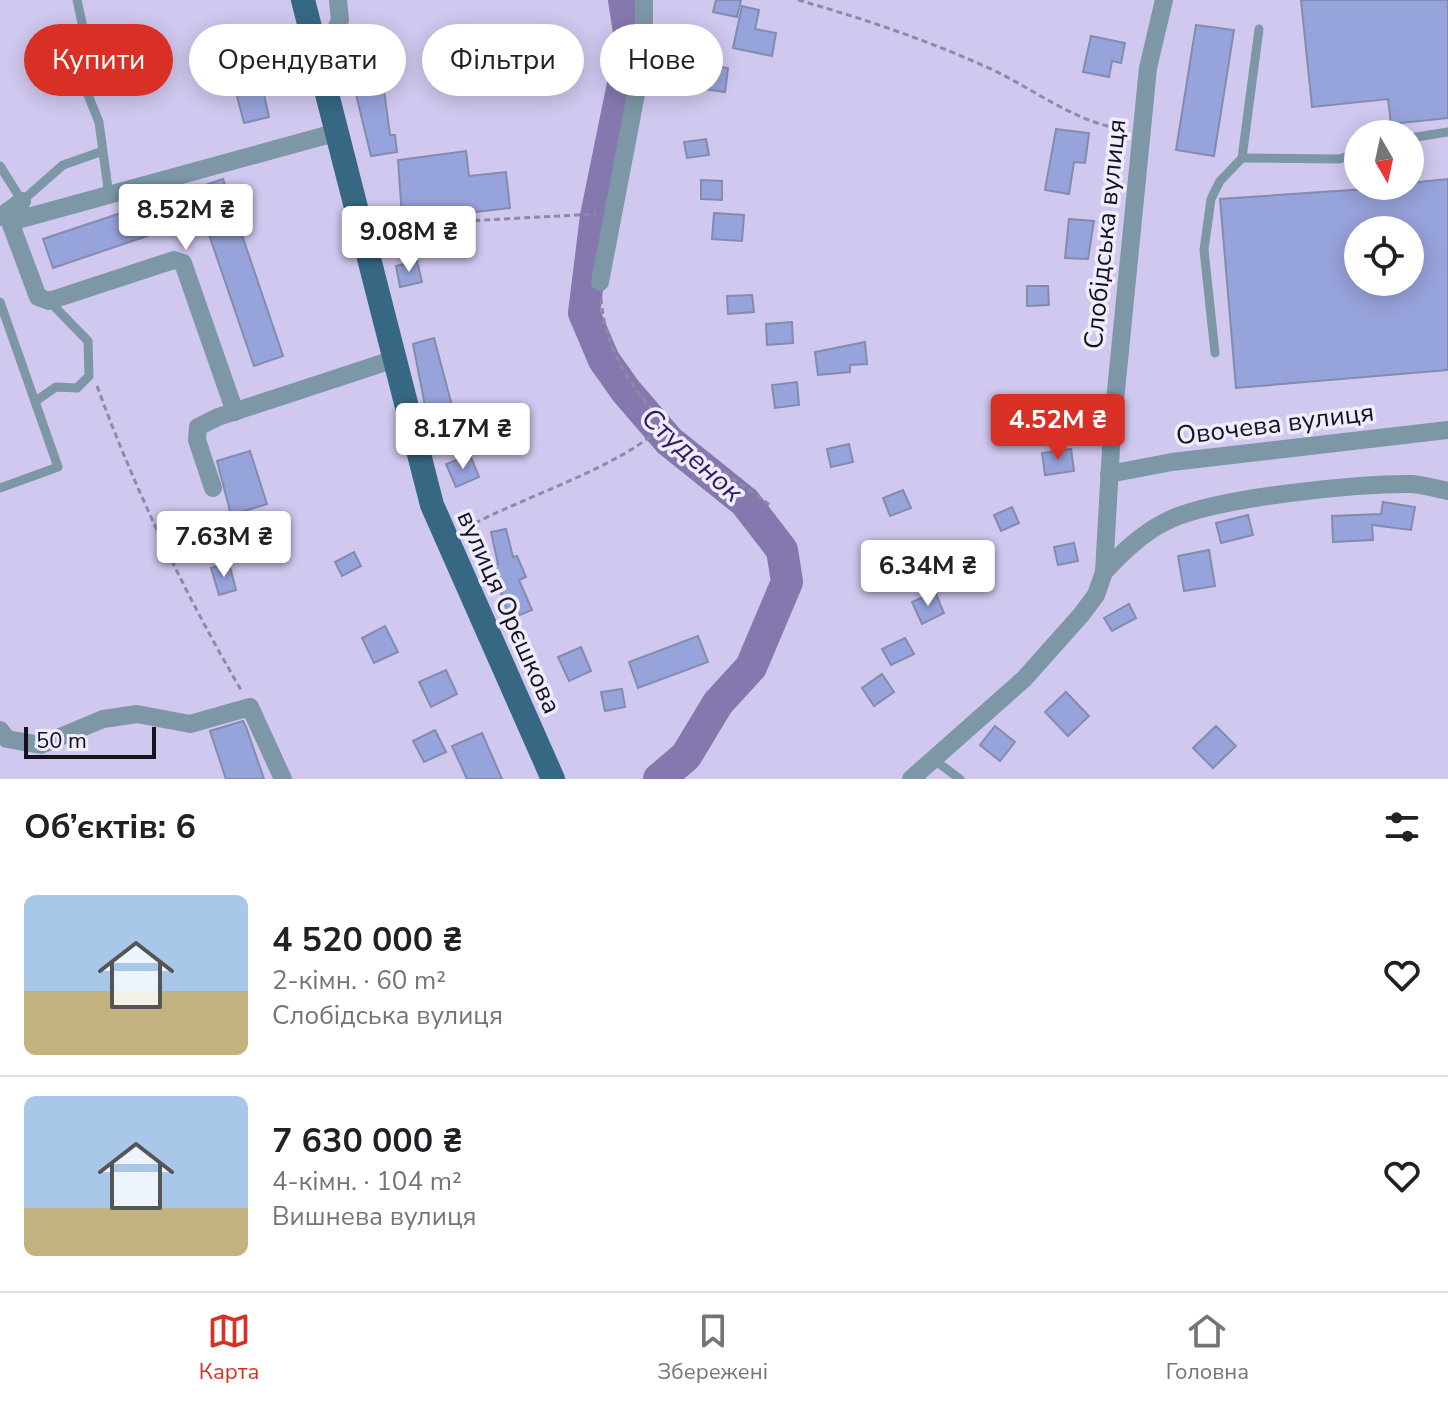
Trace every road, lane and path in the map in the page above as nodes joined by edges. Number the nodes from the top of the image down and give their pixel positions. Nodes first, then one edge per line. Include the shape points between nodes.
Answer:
1 (77, 0) edge
2 (303, 0) edge
3 (338, 0) edge
4 (644, 0) edge
5 (798, 0) edge
6 (1164, 0) edge
7 (309, 24) edge
8 (338, 24) edge
9 (1259, 29) dead end
10 (328, 96) edge
11 (338, 132) junction
12 (1448, 132) edge
13 (1141, 133) junction
14 (1424, 136) edge
15 (100, 152) junction
16 (1344, 157) edge
17 (1242, 158) junction
18 (0, 166) edge
19 (109, 196) junction
20 (22, 201) junction
21 (588, 213) dead end
22 (5, 219) edge
23 (365, 235) junction
24 (600, 282) joint
25 (49, 301) junction
26 (0, 302) edge
27 (1215, 353) dead end
28 (392, 360) junction
29 (89, 376) junction
30 (37, 400) junction
31 (235, 412) junction
32 (663, 425) junction
33 (1448, 430) edge
34 (1109, 474) junction
35 (0, 488) edge
36 (213, 488) dead end
37 (1448, 491) edge
38 (770, 505) dead end
39 (446, 540) junction
40 (1104, 572) junction
41 (250, 707) junction
42 (0, 730) edge
43 (933, 759) junction
44 (283, 779) edge
45 (553, 779) edge
46 (911, 779) edge
47 (960, 779) edge

1 - 15 lane via 86,90 99,122
2 - 7 main road, вулиця Орєшкова
3 - 8 street
4 - 24 street via 636,94
5 - 13 path via 958,54 1097,126
6 - 13 street, Слобідська вулиця via 1148,68
9 - 17 lane
10 - 11 main road, вулиця Орєшкова
11 - 19 street
11 - 23 main road, вулиця Орєшкова
12 - 14 lane
13 - 34 street, Слобідська вулиця
15 - 19 lane
15 - 20 lane via 63,165
16 - 17 lane
17 - 27 lane via 1211,199 1204,250
18 - 20 lane
19 - 22 street
20 - 22 street
21 - 23 path via 447,222
22 - 25 street via 38,297
23 - 28 main road, вулиця Орєшкова
24 - 32 path via 602,310 628,379
25 - 29 lane via 88,341
25 - 31 street via 174,260 183,263
26 - 30 lane
28 - 31 street
28 - 39 main road, вулиця Орєшкова
29 - 30 lane via 77,388 56,387
29 - 41 path via 192,597
30 - 35 lane via 58,467
31 - 36 street via 198,427 197,440
32 - 38 path
32 - 39 path
33 - 34 street, Овочева вулиця
34 - 40 street, Слобідська вулиця
37 - 40 street via 1416,484 1375,485 1207,507 1166,521 1125,549
39 - 45 main road, вулиця Орєшкова
40 - 43 street, Слобідська вулиця via 1096,595 1067,632 1024,679
41 - 42 street via 190,724 137,714 103,719 41,745 7,739
41 - 44 street
43 - 46 street, Слобідська вулиця
43 - 47 lane

